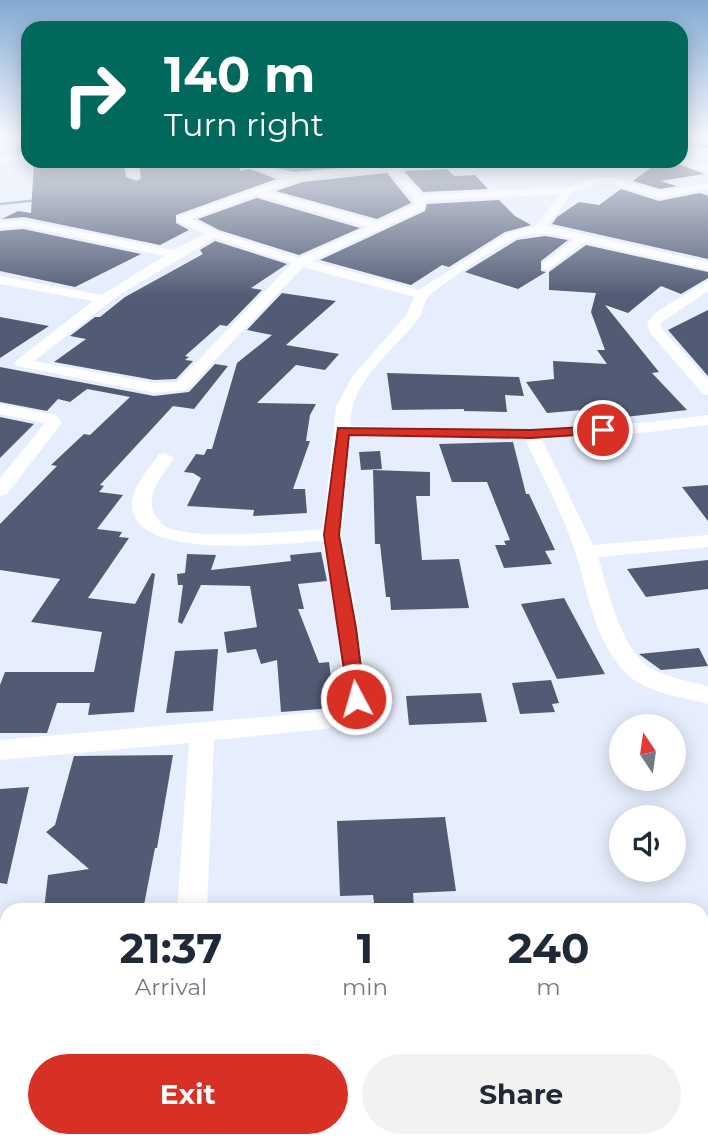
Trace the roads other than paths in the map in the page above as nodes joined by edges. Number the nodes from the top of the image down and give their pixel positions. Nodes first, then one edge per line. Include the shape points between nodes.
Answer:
1 (261, 192) joint
2 (413, 192) edge
3 (540, 192) edge
4 (568, 192) edge
5 (647, 192) edge
6 (678, 192) edge
7 (419, 198) junction
8 (0, 225) edge
9 (378, 226) junction
10 (540, 228) junction
11 (214, 234) junction
12 (583, 238) junction
13 (173, 254) junction
14 (300, 262) junction
15 (547, 266) dead end
16 (708, 266) edge
17 (0, 280) edge
18 (708, 285) edge
19 (421, 295) junction
20 (102, 299) junction
21 (708, 390) edge
22 (0, 409) edge
23 (708, 420) edge
24 (343, 431) junction
25 (531, 434) junction
26 (165, 457) dead end
27 (0, 490) edge
28 (332, 535) junction
29 (708, 541) edge
30 (586, 552) junction
31 (708, 695) edge
32 (202, 733) junction
33 (0, 750) edge
34 (192, 903) edge

1 - 9 street
1 - 11 street via 181,219
2 - 7 street
3 - 7 street
4 - 10 street
5 - 6 street
7 - 9 street via 416,210
8 - 13 street via 23,223
9 - 14 street
10 - 12 street
10 - 19 street via 510,236
11 - 13 street
11 - 14 street
12 - 15 street
12 - 16 street
13 - 20 street
14 - 19 street
14 - 20 street via 181,387 155,388 22,363
17 - 20 street
18 - 21 street via 654,322 655,330
19 - 24 street via 414,315 358,380 344,407
22 - 27 street via 54,423
23 - 25 street
24 - 25 street
24 - 28 street
25 - 30 street
26 - 28 street via 142,502 147,520 164,533 228,538
28 - 32 street via 356,699 338,717 320,721
29 - 30 street
30 - 31 street via 599,601 638,670
32 - 33 street
32 - 34 street

